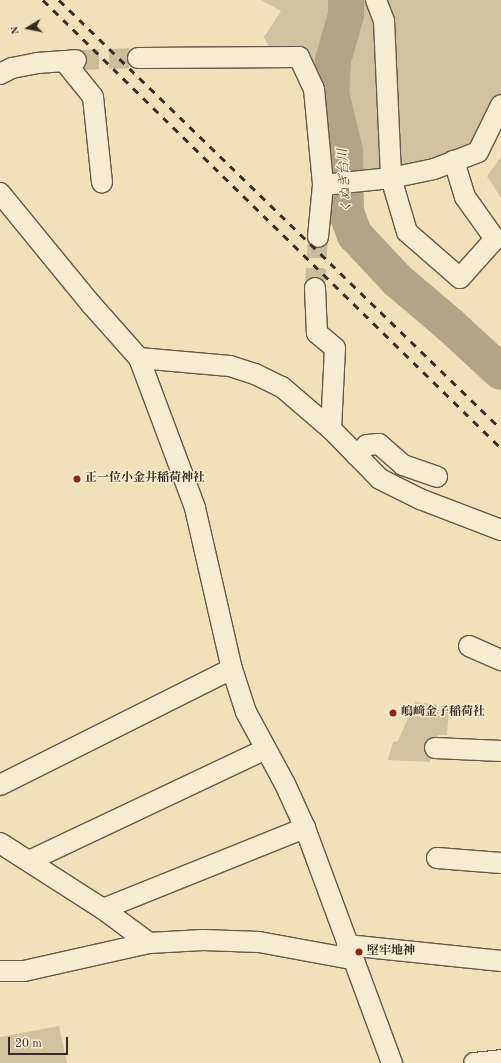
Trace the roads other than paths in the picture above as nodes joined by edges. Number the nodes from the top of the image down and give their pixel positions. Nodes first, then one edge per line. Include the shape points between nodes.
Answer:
1 (376, 0) edge
2 (138, 58) tunnel mouth
3 (0, 74) edge
4 (501, 105) edge
5 (454, 161) junction
6 (391, 178) junction
7 (102, 183) dead end
8 (339, 184) junction
9 (0, 193) edge
10 (318, 237) tunnel mouth
11 (315, 288) tunnel mouth
12 (139, 358) junction
13 (331, 429) junction
14 (356, 455) junction
15 (437, 477) dead end
16 (501, 530) edge
17 (469, 646) dead end
18 (501, 660) edge
19 (232, 669) junction
20 (435, 748) dead end
21 (266, 749) junction
22 (501, 751) edge
23 (0, 786) edge
24 (304, 828) junction
25 (0, 843) edge
26 (438, 858) dead end
27 (29, 861) junction
28 (501, 863) edge
29 (103, 908) junction
30 (149, 943) junction
31 (350, 952) junction
32 (501, 961) edge
33 (0, 971) edge
34 (501, 1060) edge
35 (392, 1063) edge
36 (474, 1063) edge

1 - 6 street via 384,21
2 - 8 street via 299,57 314,89
3 - 7 street via 24,66 72,60 93,97
4 - 5 street via 485,154
5 - 6 street via 434,169
5 - 6 street via 465,197 495,239 460,278 407,232
6 - 8 street
8 - 10 street
9 - 12 street
11 - 13 street via 317,333 335,348
12 - 13 street via 230,366 255,374 282,387
12 - 19 street via 195,508
13 - 14 street
14 - 15 street via 367,445 379,444 403,464
14 - 16 street via 380,479 420,499
17 - 18 street
19 - 21 street via 246,712
19 - 23 street
20 - 22 street
21 - 24 street
21 - 27 street
24 - 29 street
24 - 31 street
25 - 27 street
26 - 28 street
27 - 29 street
29 - 30 street
30 - 31 street via 203,940 259,942
30 - 33 street via 24,971
31 - 32 street
31 - 35 street
34 - 36 street

